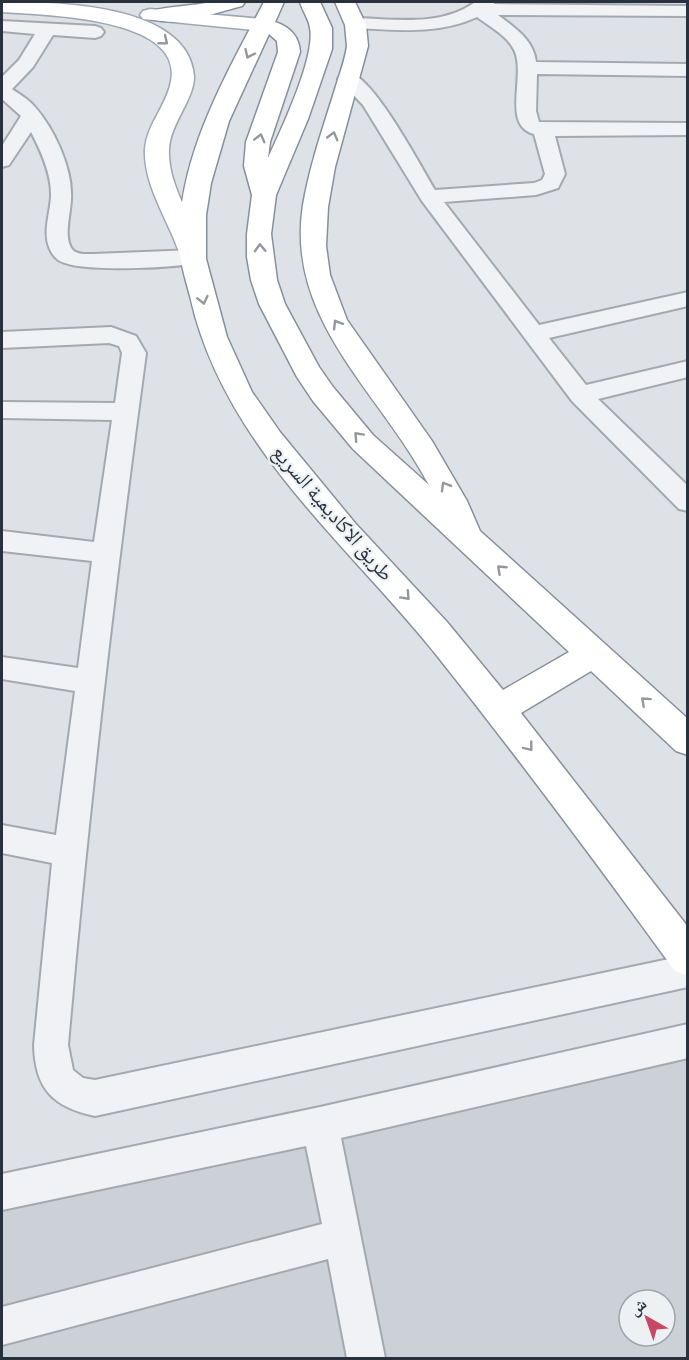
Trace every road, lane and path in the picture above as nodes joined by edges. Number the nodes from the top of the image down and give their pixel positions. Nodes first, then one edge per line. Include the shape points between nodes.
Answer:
1 (235, 2) edge
2 (310, 2) edge
3 (483, 5) edge
4 (2, 6) edge
5 (65, 7) edge
6 (687, 11) edge
7 (351, 12) edge
8 (269, 13) edge
9 (158, 15) junction
10 (2, 26) edge
11 (47, 29) junction
12 (95, 32) dead end
13 (527, 68) junction
14 (687, 70) edge
15 (348, 79) junction
16 (2, 89) edge
17 (31, 117) junction
18 (543, 129) junction
19 (687, 129) edge
20 (2, 161) edge
21 (264, 195) junction
22 (429, 197) junction
23 (193, 254) junction
24 (687, 299) edge
25 (532, 334) junction
26 (2, 340) edge
27 (687, 369) edge
28 (580, 394) junction
29 (2, 410) edge
30 (124, 412) junction
31 (687, 502) edge
32 (469, 540) junction
33 (2, 541) edge
34 (105, 553) junction
35 (593, 654) junction
36 (2, 668) edge
37 (90, 682) junction
38 (499, 709) junction
39 (687, 741) edge
40 (2, 839) edge
41 (69, 852) junction
42 (687, 958) edge
43 (687, 971) edge
44 (687, 1041) edge
45 (320, 1125) junction
46 (2, 1192) edge
47 (343, 1237) junction
48 (2, 1326) edge
49 (366, 1359) edge

1 - 9 main road via 198,12
2 - 21 main road via 321,28 321,49 297,119
3 - 6 street
3 - 7 street via 442,24
3 - 13 street via 515,39 525,54
4 - 5 main road
5 - 9 main road
5 -> 23 main road via 144,28 177,54 183,80 158,138 157,155 166,189
7 - 15 main road via 357,50
8 - 9 main road
21 -> 8 main road via 256,166 258,142 290,44
8 -> 23 main road, طريق الاكاديمية السريع via 210,140 195,207
10 - 11 street
11 - 12 street
11 - 16 street via 26,63
13 - 14 street
13 - 18 street via 529,123
15 - 22 street via 371,102
32 -> 15 main road via 435,468 334,321 316,271 313,246 319,194
16 - 17 street
17 - 20 street
17 - 23 street via 59,179 58,246 63,254 81,260
18 - 19 street
18 - 22 street via 555,174 551,184 536,189
32 -> 21 main road via 363,442 308,370 272,304 264,280 259,234
22 - 25 street
23 -> 38 main road, طريق الاكاديمية السريع via 217,349 250,412 352,540 420,612
24 - 25 street
25 - 28 street
26 - 30 street via 111,335 122,338 134,353
27 - 28 street
28 - 31 street
29 - 30 street
30 - 34 street
35 -> 32 main road
33 - 34 street
34 - 37 street
35 - 38 main road
39 -> 35 main road
36 - 37 street
37 - 41 street
38 -> 42 main road, طريق الاكاديمية السريع
40 - 41 street
41 - 43 street via 51,1061 55,1076 65,1088 79,1095 95,1098
44 - 45 street
45 - 46 street
45 - 47 street
47 - 48 street
47 - 49 street

